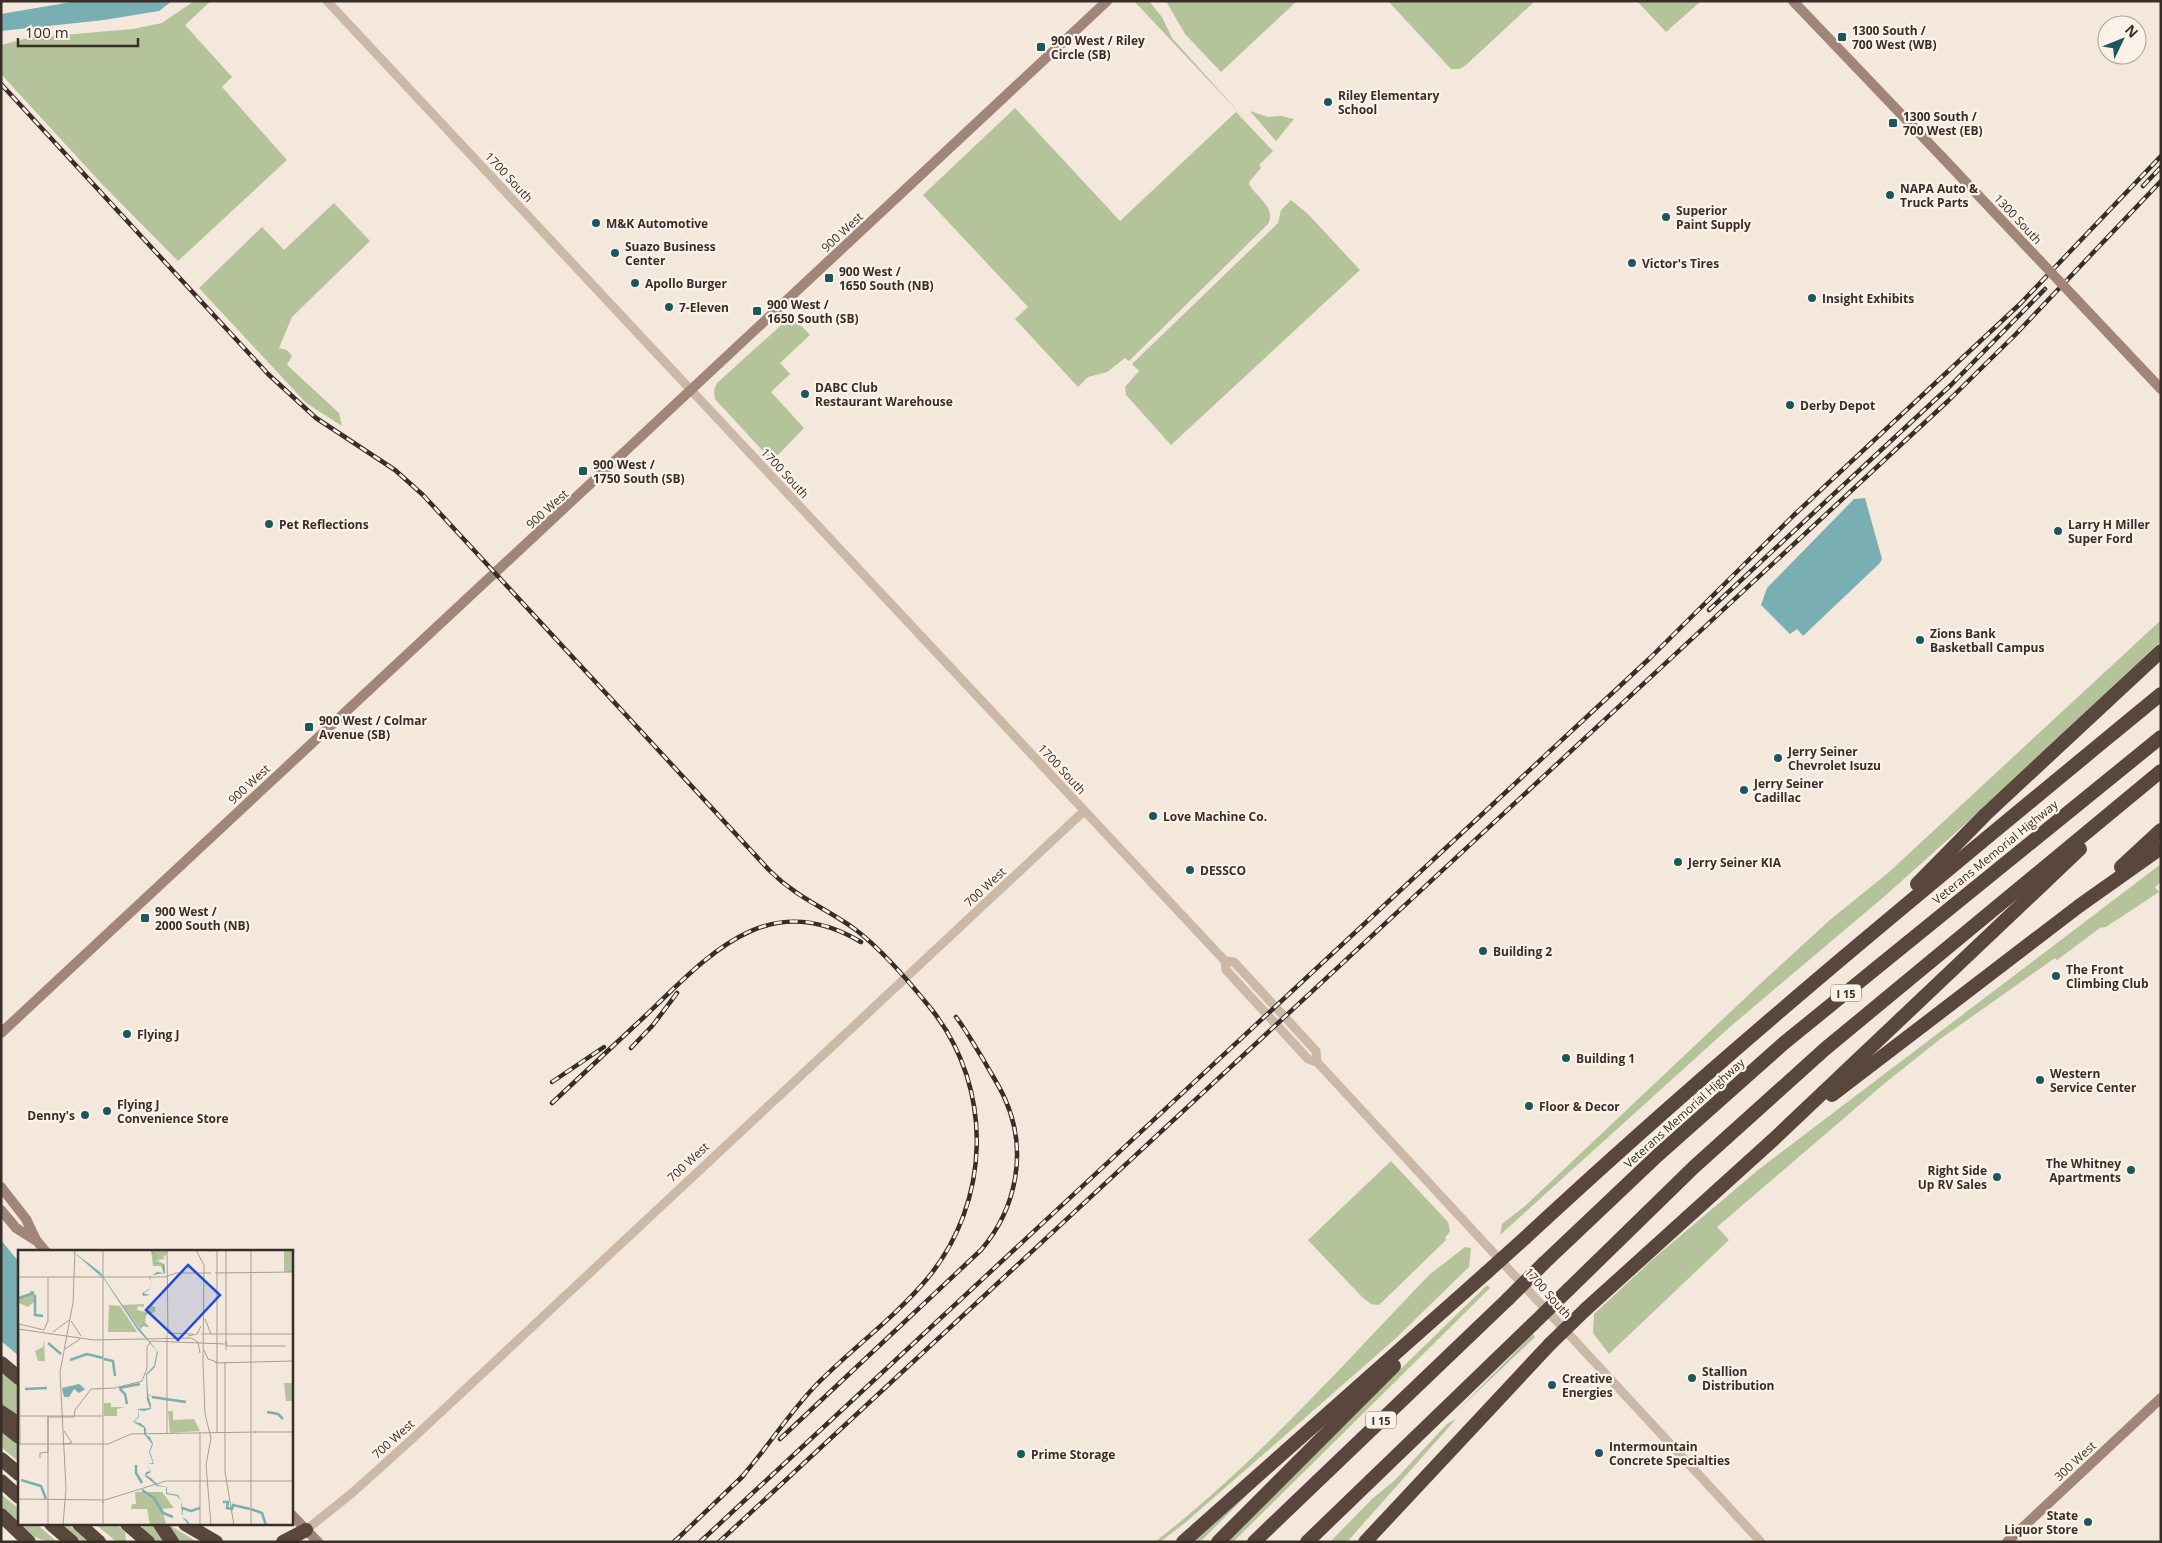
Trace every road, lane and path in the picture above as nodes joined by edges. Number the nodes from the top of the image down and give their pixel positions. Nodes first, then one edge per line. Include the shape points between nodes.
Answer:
1 (327, 1) edge
2 (1107, 1) edge
3 (1793, 1) edge
4 (2161, 389) edge
5 (691, 390) junction
6 (2161, 651) edge
7 (2161, 694) edge
8 (2161, 737) edge
9 (2161, 772) edge
10 (1084, 811) junction
11 (2161, 830) edge
12 (2161, 848) edge
13 (2079, 906) junction
14 (1866, 936) junction
15 (1, 1033) edge
16 (1774, 1140) junction
17 (1, 1187) edge
18 (1, 1210) edge
19 (36, 1240) junction
20 (44, 1250) edge
21 (1486, 1273) junction
22 (1, 1363) edge
23 (18, 1377) edge
24 (2161, 1398) edge
25 (1, 1412) edge
26 (1, 1423) edge
27 (18, 1423) edge
28 (18, 1436) edge
29 (1, 1458) edge
30 (18, 1473) edge
31 (1, 1482) edge
32 (18, 1495) edge
33 (1348, 1502) junction
34 (1, 1515) edge
35 (292, 1515) edge
36 (1, 1522) edge
37 (53, 1526) edge
38 (80, 1526) edge
39 (129, 1526) edge
40 (161, 1526) edge
41 (188, 1526) edge
42 (306, 1530) junction
43 (30, 1542) edge
44 (72, 1542) edge
45 (100, 1542) edge
46 (148, 1542) edge
47 (172, 1542) edge
48 (216, 1542) edge
49 (283, 1542) edge
50 (318, 1542) edge
51 (1182, 1542) edge
52 (1218, 1542) edge
53 (1254, 1542) edge
54 (1307, 1542) edge
55 (1312, 1542) edge
56 (1364, 1542) edge
57 (1761, 1542) edge
58 (2007, 1542) edge

1 - 5 street, 1700 South
2 - 5 main road, 900 West
3 - 4 main road, 1300 South, bridge
5 - 10 street, 1700 South
5 - 15 main road, 900 West
6 - 14 highway via 1986,814
7 - 14 highway
8 - 53 highway, Veterans Memorial Highway / I 15, bridge via 1784,1043 1658,1155
9 - 16 highway
9 - 33 highway, I 15, bridge via 1825,1049 1694,1167
10 - 42 street, 700 West via 411,1440
10 - 57 street, 1700 South via 1225,961 1226,970 1308,1059 1317,1062
11 - 13 highway
12 - 13 highway
13 - 16 highway
14 - 21 highway, bridge via 1638,1133
16 - 56 highway, bridge via 1550,1344
17 - 19 main road via 26,1219
18 - 19 main road via 16,1228
19 - 20 main road
21 - 51 highway
21 - 52 highway
22 - 23 highway
24 - 58 main road, 300 West
25 - 27 highway
26 - 28 highway
29 - 30 highway
31 - 32 highway
33 - 54 highway, I 15
33 - 55 highway
34 - 43 highway, bridge
35 - 42 main road
36 - 43 highway
37 - 44 highway
38 - 45 highway
39 - 46 highway
40 - 47 highway
41 - 48 highway
42 - 49 highway
42 - 50 main road

